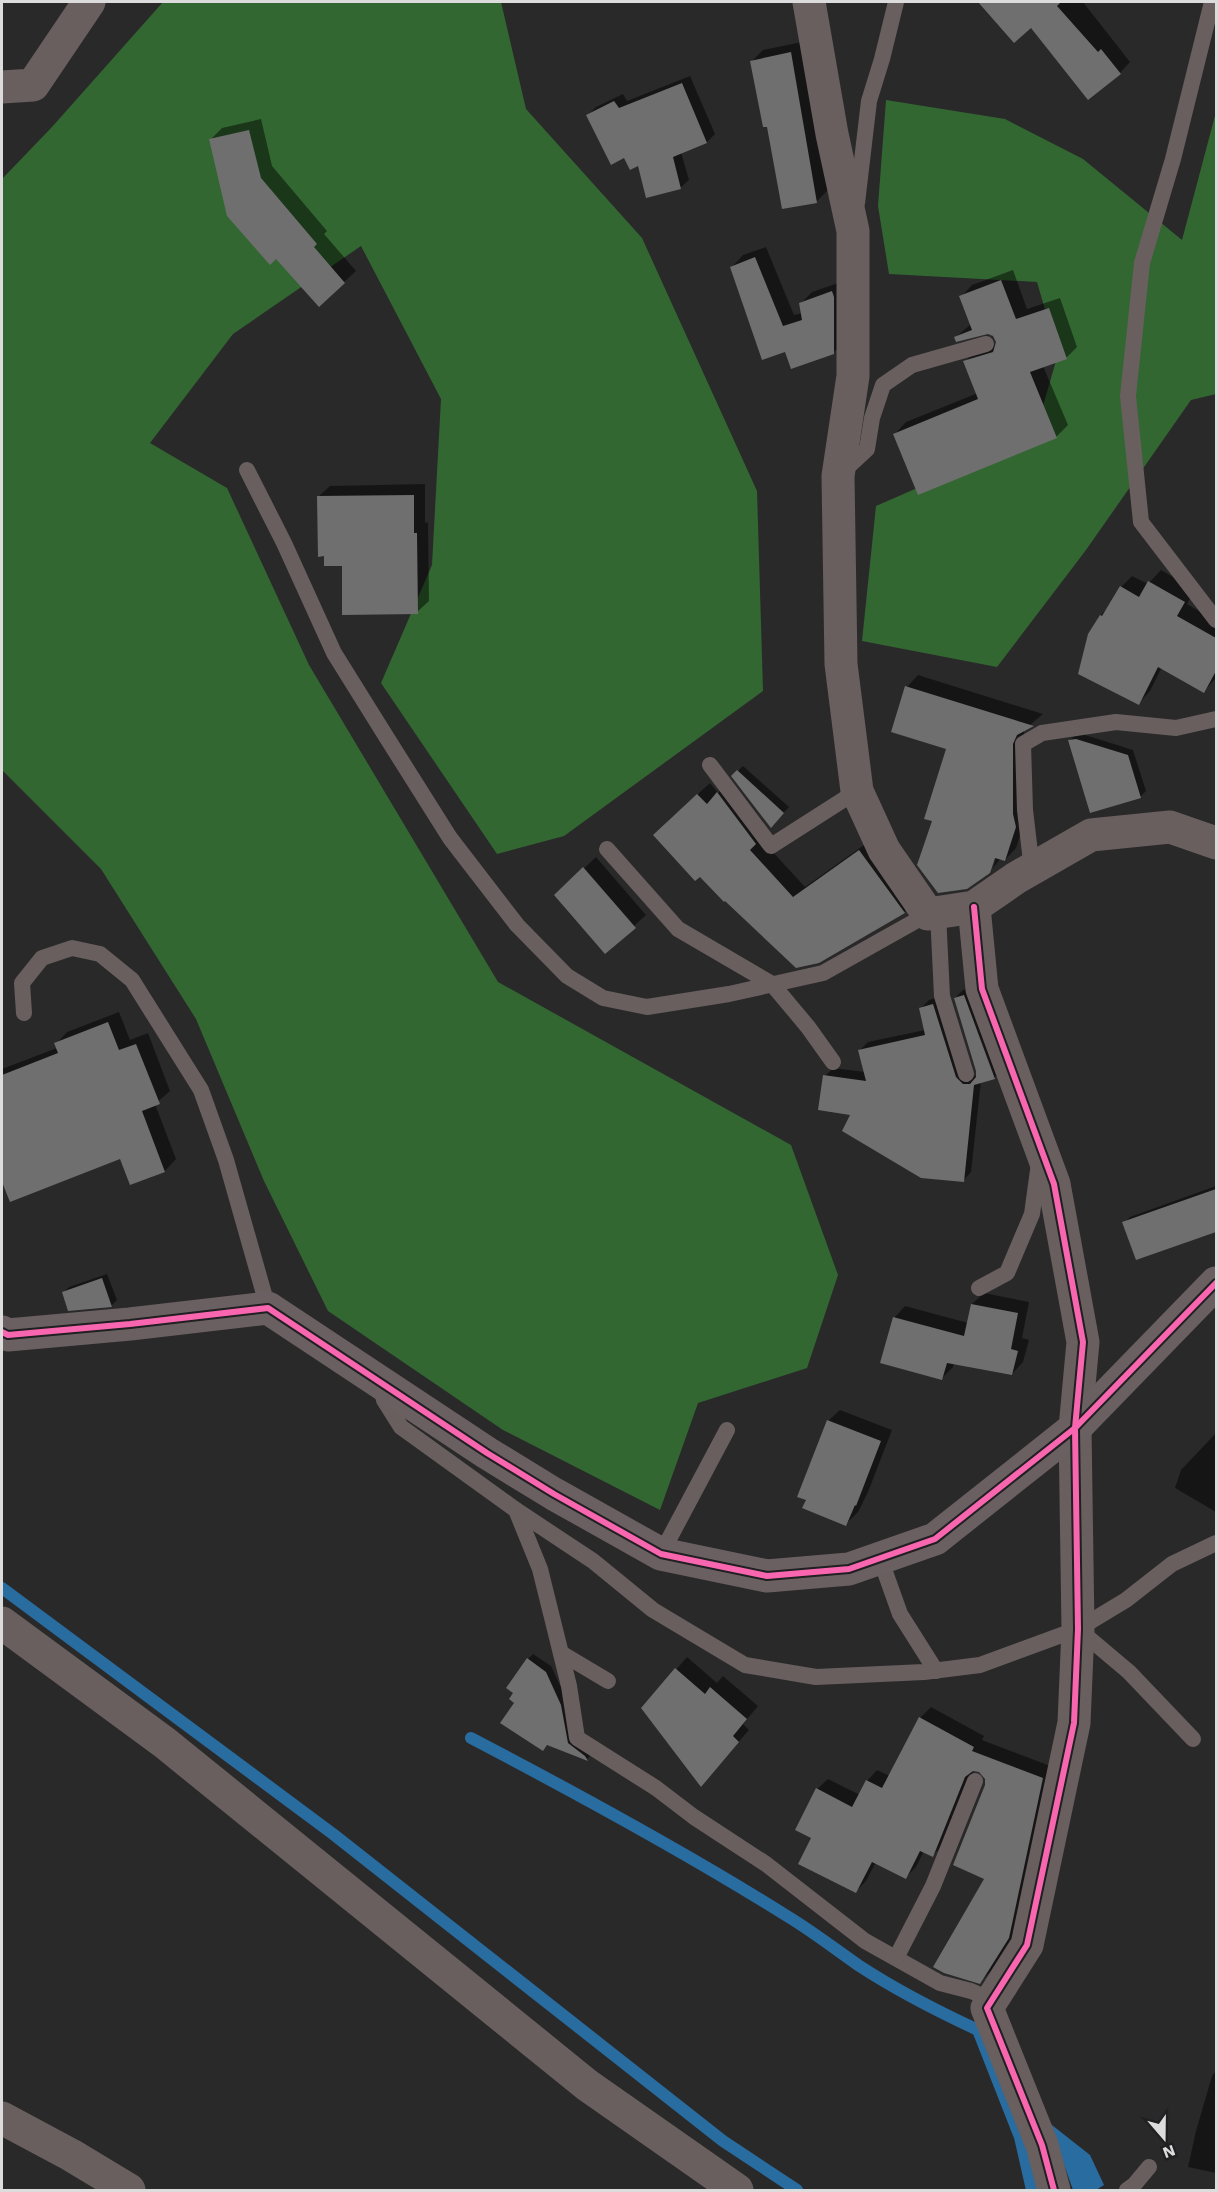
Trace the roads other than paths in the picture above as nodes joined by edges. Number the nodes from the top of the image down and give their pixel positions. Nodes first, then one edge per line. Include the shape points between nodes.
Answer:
1 (89, 2) edge
2 (809, 2) edge
3 (896, 2) edge
4 (1212, 2) edge
5 (2, 87) edge
6 (853, 231) junction
7 (986, 344) dead end
8 (247, 470) dead end
9 (838, 476) junction
10 (1216, 620) edge
11 (1216, 718) edge
12 (710, 765) dead end
13 (857, 791) junction
14 (1216, 843) edge
15 (607, 849) dead end
16 (1032, 870) junction
17 (974, 907) junction
18 (933, 914) junction
19 (772, 984) junction
20 (24, 1013) dead end
21 (832, 1062) dead end
22 (966, 1074) dead end
23 (1041, 1147) junction
24 (1216, 1283) edge
25 (980, 1288) dead end
26 (268, 1308) junction
27 (2, 1332) edge
28 (379, 1382) junction
29 (1075, 1428) junction
30 (727, 1430) dead end
31 (516, 1510) junction
32 (1216, 1543) edge
33 (661, 1554) junction
34 (880, 1558) junction
35 (2, 1623) edge
36 (1078, 1629) junction
37 (561, 1653) junction
38 (936, 1671) junction
39 (608, 1681) dead end
40 (1193, 1739) dead end
41 (975, 1781) dead end
42 (896, 1958) junction
43 (993, 2000) junction
44 (2, 2118) edge
45 (1149, 2167) dead end
46 (129, 2190) edge
47 (737, 2190) edge
48 (1054, 2190) edge
49 (1127, 2190) edge

1 - 5 street via 33,85
2 - 6 street
3 - 6 lane via 869,101
4 - 10 lane via 1173,159 1142,263 1128,396 1141,522
6 - 9 street via 853,376
7 - 9 lane via 912,365 883,386 867,449
8 - 19 lane via 333,653 431,808 517,925 567,976 603,998 647,1007
9 - 13 street via 841,664
11 - 16 lane via 1176,728 1116,722 1042,733 1023,744
12 - 13 lane via 771,846
13 - 18 street via 884,850
14 - 16 street via 1170,827 1091,835
15 - 19 lane via 678,928
16 - 17 street
17 - 18 street
17 - 23 street via 982,988
18 - 19 lane via 823,973
18 - 22 lane via 942,996
19 - 21 lane
20 - 26 lane via 22,983 42,958 72,948 100,954 132,980 201,1090 226,1160
23 - 25 lane via 1032,1214 1007,1273
23 - 29 street via 1054,1184 1083,1342
24 - 29 street
26 - 27 street via 119,1325 8,1335
26 - 28 street
28 - 31 lane via 384,1400 401,1427
28 - 33 street via 554,1494
29 - 34 street via 935,1539
29 - 36 street
30 - 33 lane
31 - 37 lane via 540,1569
31 - 38 lane via 592,1561 653,1610 745,1665 816,1677
32 - 36 lane via 1172,1564 1126,1600
33 - 34 street via 767,1576 849,1569
34 - 38 lane via 900,1614
35 - 47 street via 165,1743 587,2085
36 - 38 lane via 980,1665
36 - 40 lane via 1129,1672
36 - 43 street via 1074,1723 1027,1945
37 - 39 lane
37 - 42 lane via 577,1738 766,1863 865,1941
41 - 42 lane via 933,1886
42 - 43 lane via 940,1983
43 - 48 street via 987,2008 1042,2145
44 - 46 street
45 - 49 lane

